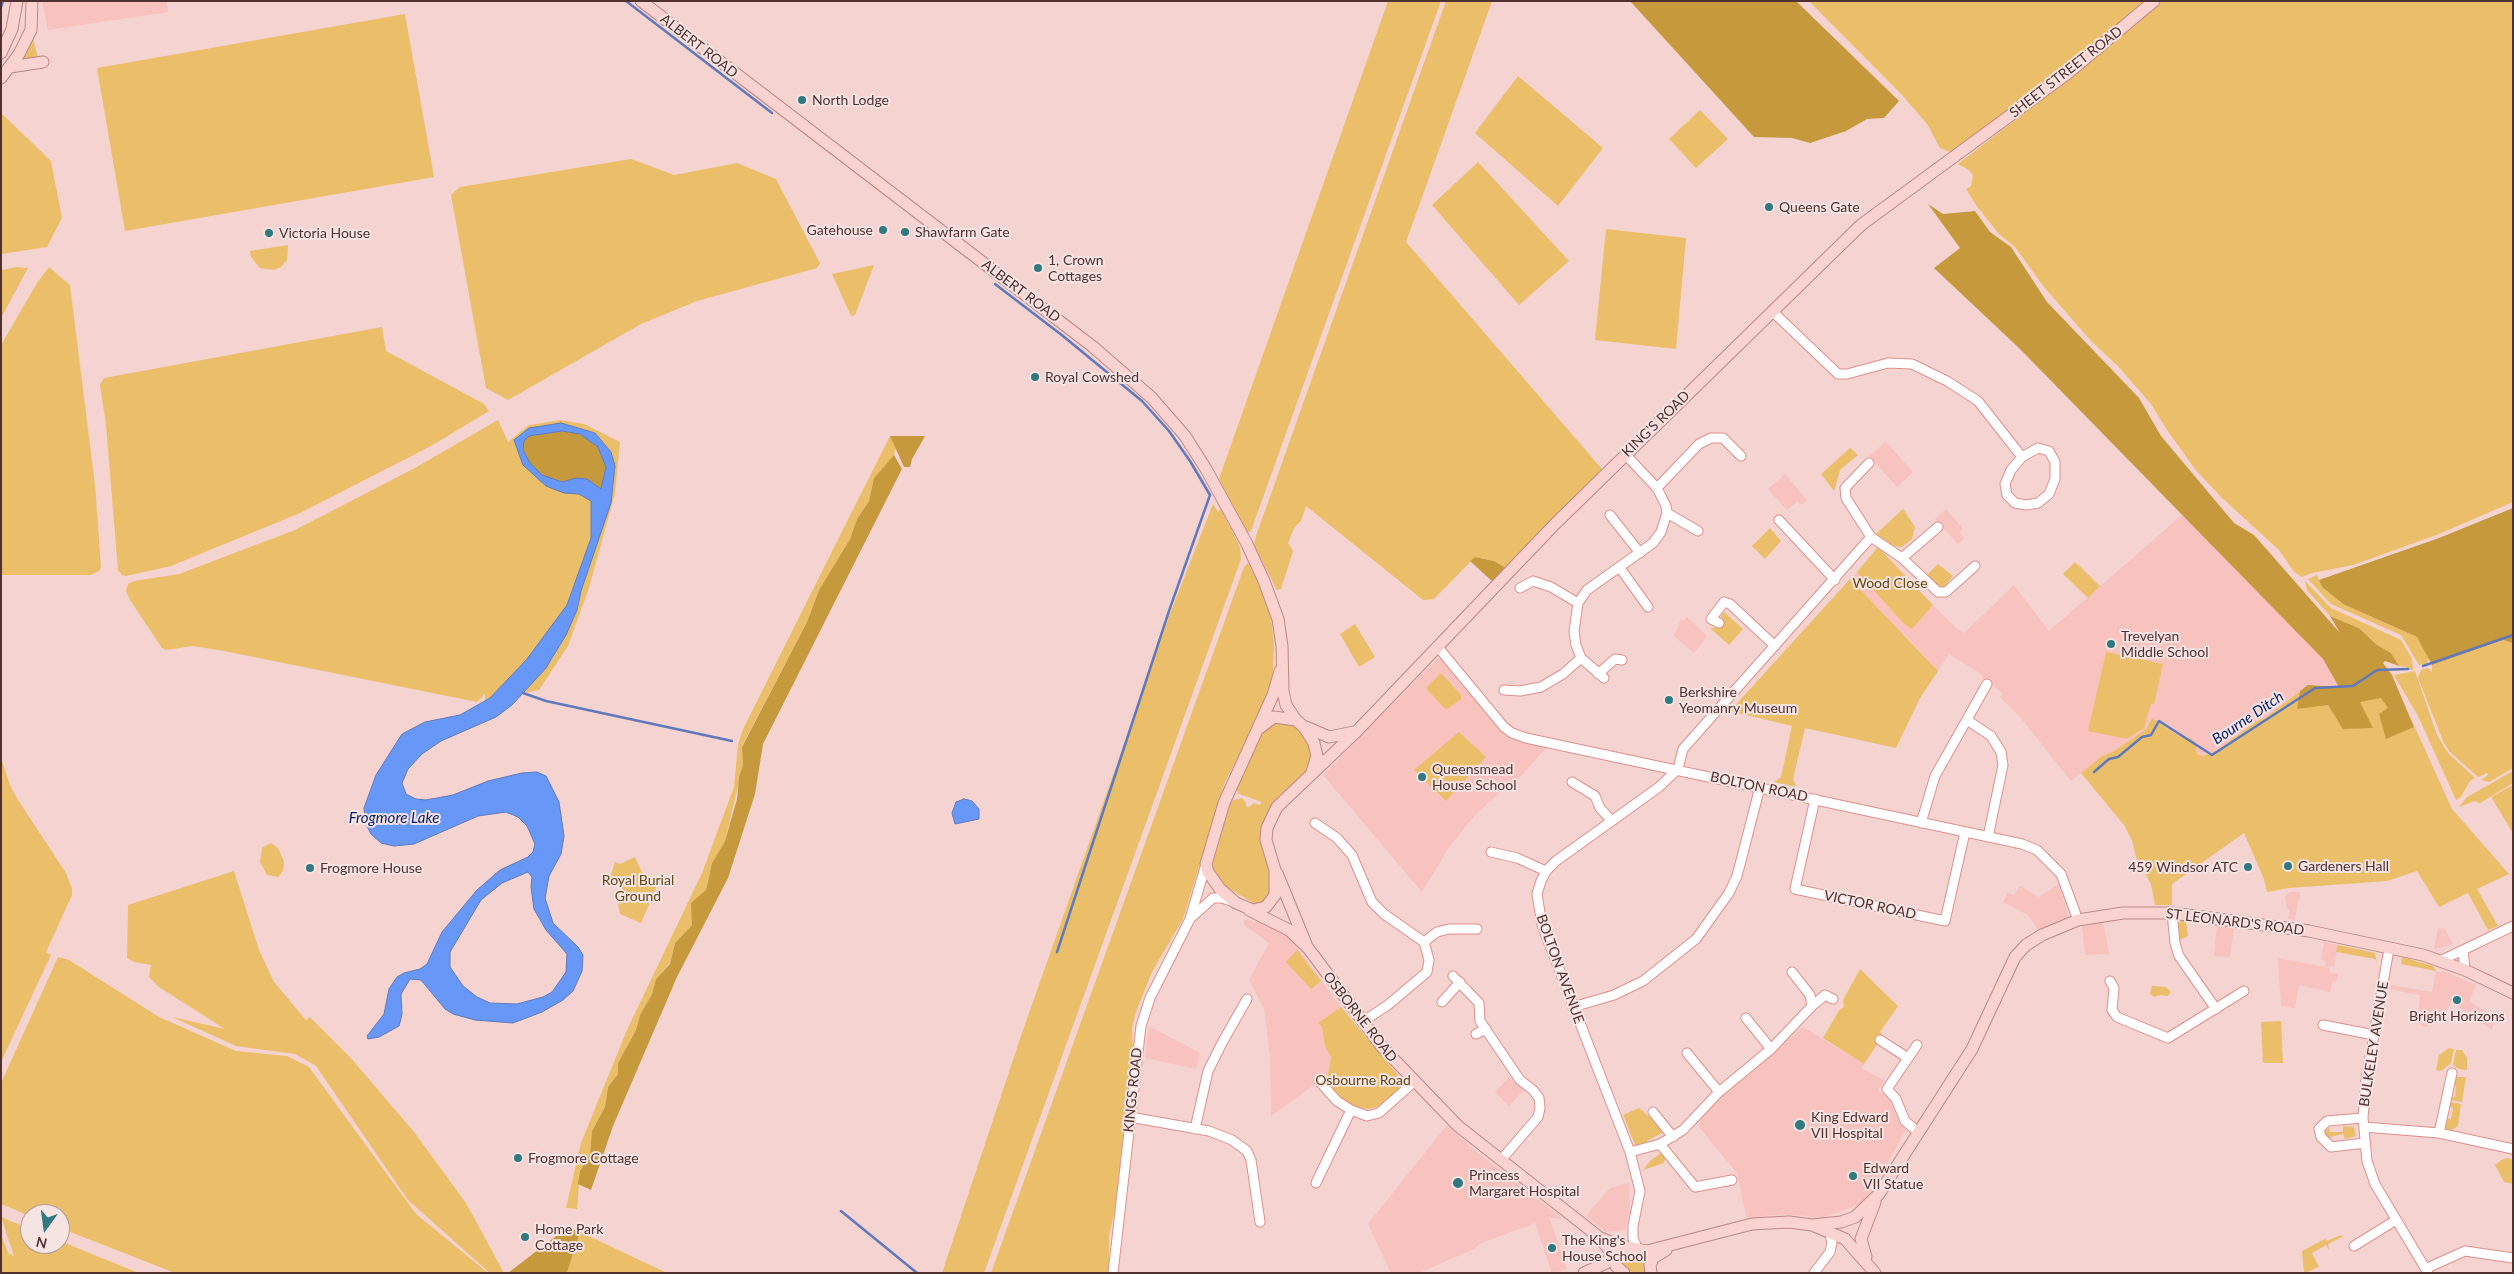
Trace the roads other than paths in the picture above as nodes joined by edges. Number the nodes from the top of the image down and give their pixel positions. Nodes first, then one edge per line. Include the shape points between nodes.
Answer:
1 (17, 1) edge
2 (32, 1) edge
3 (641, 1) edge
4 (2154, 1) edge
5 (12, 29) junction
6 (30, 30) junction
7 (1, 52) edge
8 (43, 62) dead end
9 (10, 67) junction
10 (1, 78) edge
11 (1977, 142) joint
12 (1772, 311) junction
13 (1625, 454) junction
14 (1742, 456) dead end
15 (2022, 456) junction
16 (1869, 463) dead end
17 (1657, 488) junction
18 (1667, 513) junction
19 (1610, 515) dead end
20 (1780, 520) dead end
21 (1938, 526) dead end
22 (1698, 531) dead end
23 (1872, 537) junction
24 (1640, 553) junction
25 (1902, 558) junction
26 (1975, 566) dead end
27 (1620, 568) junction
28 (1835, 580) junction
29 (1520, 588) dead end
30 (1578, 603) junction
31 (1648, 607) dead end
32 (1719, 623) dead end
33 (1438, 646) junction
34 (1775, 646) junction
35 (1581, 658) junction
36 (1622, 660) dead end
37 (1280, 671) junction
38 (1987, 684) dead end
39 (1504, 690) dead end
40 (1967, 720) junction
41 (1300, 723) junction
42 (1357, 731) junction
43 (1254, 733) junction
44 (1678, 769) junction
45 (1312, 773) junction
46 (1572, 782) dead end
47 (1760, 787) junction
48 (1815, 799) junction
49 (1611, 820) junction
50 (1315, 823) dead end
51 (1921, 823) junction
52 (1965, 832) junction
53 (1988, 837) junction
54 (1491, 852) dead end
55 (1206, 864) junction
56 (1275, 870) junction
57 (1546, 871) junction
58 (1241, 906) junction
59 (2172, 913) junction
60 (1190, 919) junction
61 (2078, 920) junction
62 (2513, 926) edge
63 (1477, 929) dead end
64 (1424, 942) junction
65 (1308, 948) junction
66 (2390, 949) junction
67 (2462, 950) junction
68 (2440, 961) junction
69 (2465, 970) junction
70 (1792, 972) dead end
71 (1453, 976) dead end
72 (2110, 981) dead end
73 (1460, 982) junction
74 (2244, 991) dead end
75 (2513, 994) edge
76 (1247, 999) dead end
77 (1833, 999) dead end
78 (1442, 1002) dead end
79 (1812, 1006) junction
80 (1573, 1007) junction
81 (2216, 1009) junction
82 (1746, 1018) dead end
83 (1362, 1022) junction
84 (2323, 1025) dead end
85 (1486, 1029) junction
86 (1476, 1034) dead end
87 (2374, 1035) junction
88 (1880, 1040) dead end
89 (1917, 1045) dead end
90 (1771, 1049) junction
91 (1687, 1053) dead end
92 (1908, 1058) junction
93 (2452, 1073) dead end
94 (1319, 1081) dead end
95 (1415, 1081) junction
96 (1719, 1092) junction
97 (1351, 1110) junction
98 (1653, 1112) dead end
99 (1130, 1117) junction
100 (2364, 1122) junction
101 (1195, 1129) junction
102 (1918, 1132) junction
103 (2439, 1133) junction
104 (1673, 1137) junction
105 (2365, 1143) junction
106 (1660, 1144) junction
107 (2513, 1149) edge
108 (1630, 1152) junction
109 (1501, 1160) junction
110 (1732, 1180) dead end
111 (1316, 1183) dead end
112 (1879, 1194) junction
113 (2396, 1220) junction
114 (1260, 1222) dead end
115 (1812, 1225) junction
116 (1633, 1226) junction
117 (1829, 1231) junction
118 (1600, 1237) junction
119 (1679, 1244) junction
120 (1621, 1246) junction
121 (2354, 1246) dead end
122 (1636, 1248) junction
123 (1613, 1256) junction
124 (2513, 1258) edge
125 (1872, 1269) edge
126 (2428, 1270) edge
127 (1113, 1273) edge
128 (1584, 1273) edge
129 (1594, 1273) edge
130 (1612, 1273) edge
131 (1624, 1273) edge
132 (1651, 1273) edge
133 (1814, 1273) edge

1 - 5 main road
2 - 6 main road
3 - 37 main road, ALBERT ROAD via 1092,346 1152,398 1196,452 1248,544 1278,619 1282,646
4 - 11 main road, SHEET STREET ROAD via 2068,73
5 - 6 main road
5 - 7 main road
6 - 9 main road
8 - 9 main road
9 - 10 main road
11 - 12 main road, KING'S ROAD via 1861,225
12 - 13 main road, KING'S ROAD
12 - 15 street via 1838,374 1888,363 1912,364 1947,381 1978,401
13 - 17 street
13 - 33 main road, KING'S ROAD
14 - 17 street via 1723,438 1711,438 1699,444
15 - 15 street via 2038,448 2049,451 2055,462 2055,478 2049,494 2038,503 2015,503 2007,494 2005,484
16 - 23 street via 1845,488 1846,498
17 - 18 street
18 - 22 street
18 - 24 street via 1661,532
19 - 24 street
20 - 28 street
21 - 25 street
23 - 25 street
23 - 28 street
24 - 27 street
25 - 26 street via 1938,592 1946,592
27 - 30 street via 1587,590
27 - 31 street
28 - 34 street
29 - 30 street via 1533,581 1551,587
30 - 35 street via 1574,631
32 - 34 street via 1711,619 1724,602 1730,604
33 - 42 main road, KING'S ROAD
33 - 44 street, BOLTON ROAD via 1504,727 1512,732 1526,738
34 - 44 street via 1683,749
35 - 36 street via 1601,676 1615,658
35 - 39 street via 1542,687
37 - 41 main road, ALBERT ROAD via 1286,705
37 - 43 main road, ALBERT ROAD
38 - 40 street
40 - 51 street via 1935,776
40 - 53 street via 1991,736 2001,752 2003,766
41 - 42 main road via 1329,737
41 - 43 main road via 1274,717
41 - 45 main road, ALBERT ROAD via 1314,743 1318,756
42 - 45 main road, KING'S ROAD
43 - 55 main road, ALBERT ROAD via 1224,803
44 - 47 street, BOLTON ROAD
44 - 49 street, BOLTON AVENUE via 1659,787
45 - 56 main road, KING'S ROAD via 1271,817 1266,840
46 - 49 street via 1595,796
47 - 48 street, BOLTON ROAD
47 - 80 street via 1730,893 1696,938 1643,981 1614,995
48 - 51 street, BOLTON ROAD
48 - 52 street, VICTOR ROAD via 1795,889 1945,921
49 - 57 street, BOLTON AVENUE
50 - 64 street via 1337,838 1352,855 1372,902
51 - 52 street, BOLTON ROAD
52 - 53 street, BOLTON ROAD
53 - 61 street, BOLTON ROAD via 2022,844 2037,850 2051,862 2061,874
54 - 57 street via 1517,858
55 - 58 main road, OSBORNE ROAD via 1212,880
55 - 60 street, KINGS ROAD
56 - 58 main road via 1275,895 1266,907
56 - 65 main road, OSBORNE ROAD
57 - 80 street, BOLTON AVENUE via 1537,894 1538,906
58 - 60 street, KINGS ROAD via 1213,898
58 - 65 main road, OSBORNE ROAD via 1289,930
59 - 61 main road, ST LEONARD'S ROAD via 2123,913
59 - 66 main road, ST LEONARD'S ROAD via 2309,931
59 - 81 street via 2179,956
60 - 99 street, KINGS ROAD via 1150,998 1141,1026
61 - 102 main road, ST LEONARD'S ROAD via 2042,935 2015,957 1972,1049
62 - 67 street
63 - 64 street via 1449,929 1437,932
64 - 83 street via 1429,960 1427,972
65 - 83 main road, OSBORNE ROAD
66 - 68 main road, ST LEONARD'S ROAD
66 - 87 street, BULKELEY AVENUE
67 - 68 street
67 - 69 street
68 - 69 main road, ST LEONARD'S ROAD
69 - 75 main road, ST LEONARD'S ROAD
70 - 79 street via 1810,995
71 - 73 street
72 - 81 street via 2114,988 2112,1010 2117,1017 2158,1036 2168,1038
73 - 78 street
73 - 85 street via 1479,1003 1480,1020
74 - 81 street
76 - 101 street via 1208,1071
77 - 79 street via 1825,995
79 - 90 street
80 - 108 street, BOLTON AVENUE
82 - 90 street
83 - 95 main road, OSBORNE ROAD
84 - 87 street
85 - 86 street
85 - 109 street via 1500,1043 1520,1080 1539,1098 1538,1117
87 - 100 street, BULKELEY AVENUE via 2366,1080
88 - 92 street
89 - 92 street
90 - 96 street
91 - 96 street
92 - 102 street via 1887,1089 1896,1099 1905,1121
93 - 103 street
94 - 97 street via 1337,1101
95 - 97 street via 1379,1113 1366,1116
95 - 109 main road, OSBORNE ROAD via 1458,1126
96 - 104 street via 1684,1130
97 - 111 street
98 - 104 street
99 - 101 street
99 - 127 street, KINGS ROAD
100 - 103 street
100 - 105 street, BULKELEY AVENUE
100 - 105 street via 2327,1121 2319,1129 2321,1137 2331,1147
101 - 114 street via 1232,1140 1247,1150
102 - 112 main road, ST LEONARD'S ROAD
103 - 107 street
104 - 106 street
105 - 113 street, BULKELEY AVENUE via 2367,1162 2375,1184
106 - 108 street
106 - 110 street via 1695,1187
108 - 116 street, BOLTON AVENUE via 1640,1191
109 - 118 main road, OSBORNE ROAD
112 - 115 main road, ST LEONARD'S ROAD via 1855,1217
112 - 125 main road, ST LEONARD'S ROAD via 1861,1239
113 - 121 street
113 - 126 street, BULKELEY AVENUE
115 - 117 main road
115 - 119 main road via 1767,1222
116 - 120 street, BOLTON AVENUE
116 - 122 street, BOLTON AVENUE
117 - 125 main road via 1845,1239
117 - 133 street via 1830,1252
118 - 120 main road, OSBORNE ROAD
118 - 123 main road, OSBORNE ROAD
119 - 122 main road, OSBORNE ROAD via 1647,1251
119 - 132 main road via 1653,1258
120 - 122 main road, OSBORNE ROAD
120 - 123 main road
123 - 128 main road
123 - 131 main road, OSBORNE ROAD via 1616,1266
124 - 126 street via 2465,1252
129 - 130 main road

